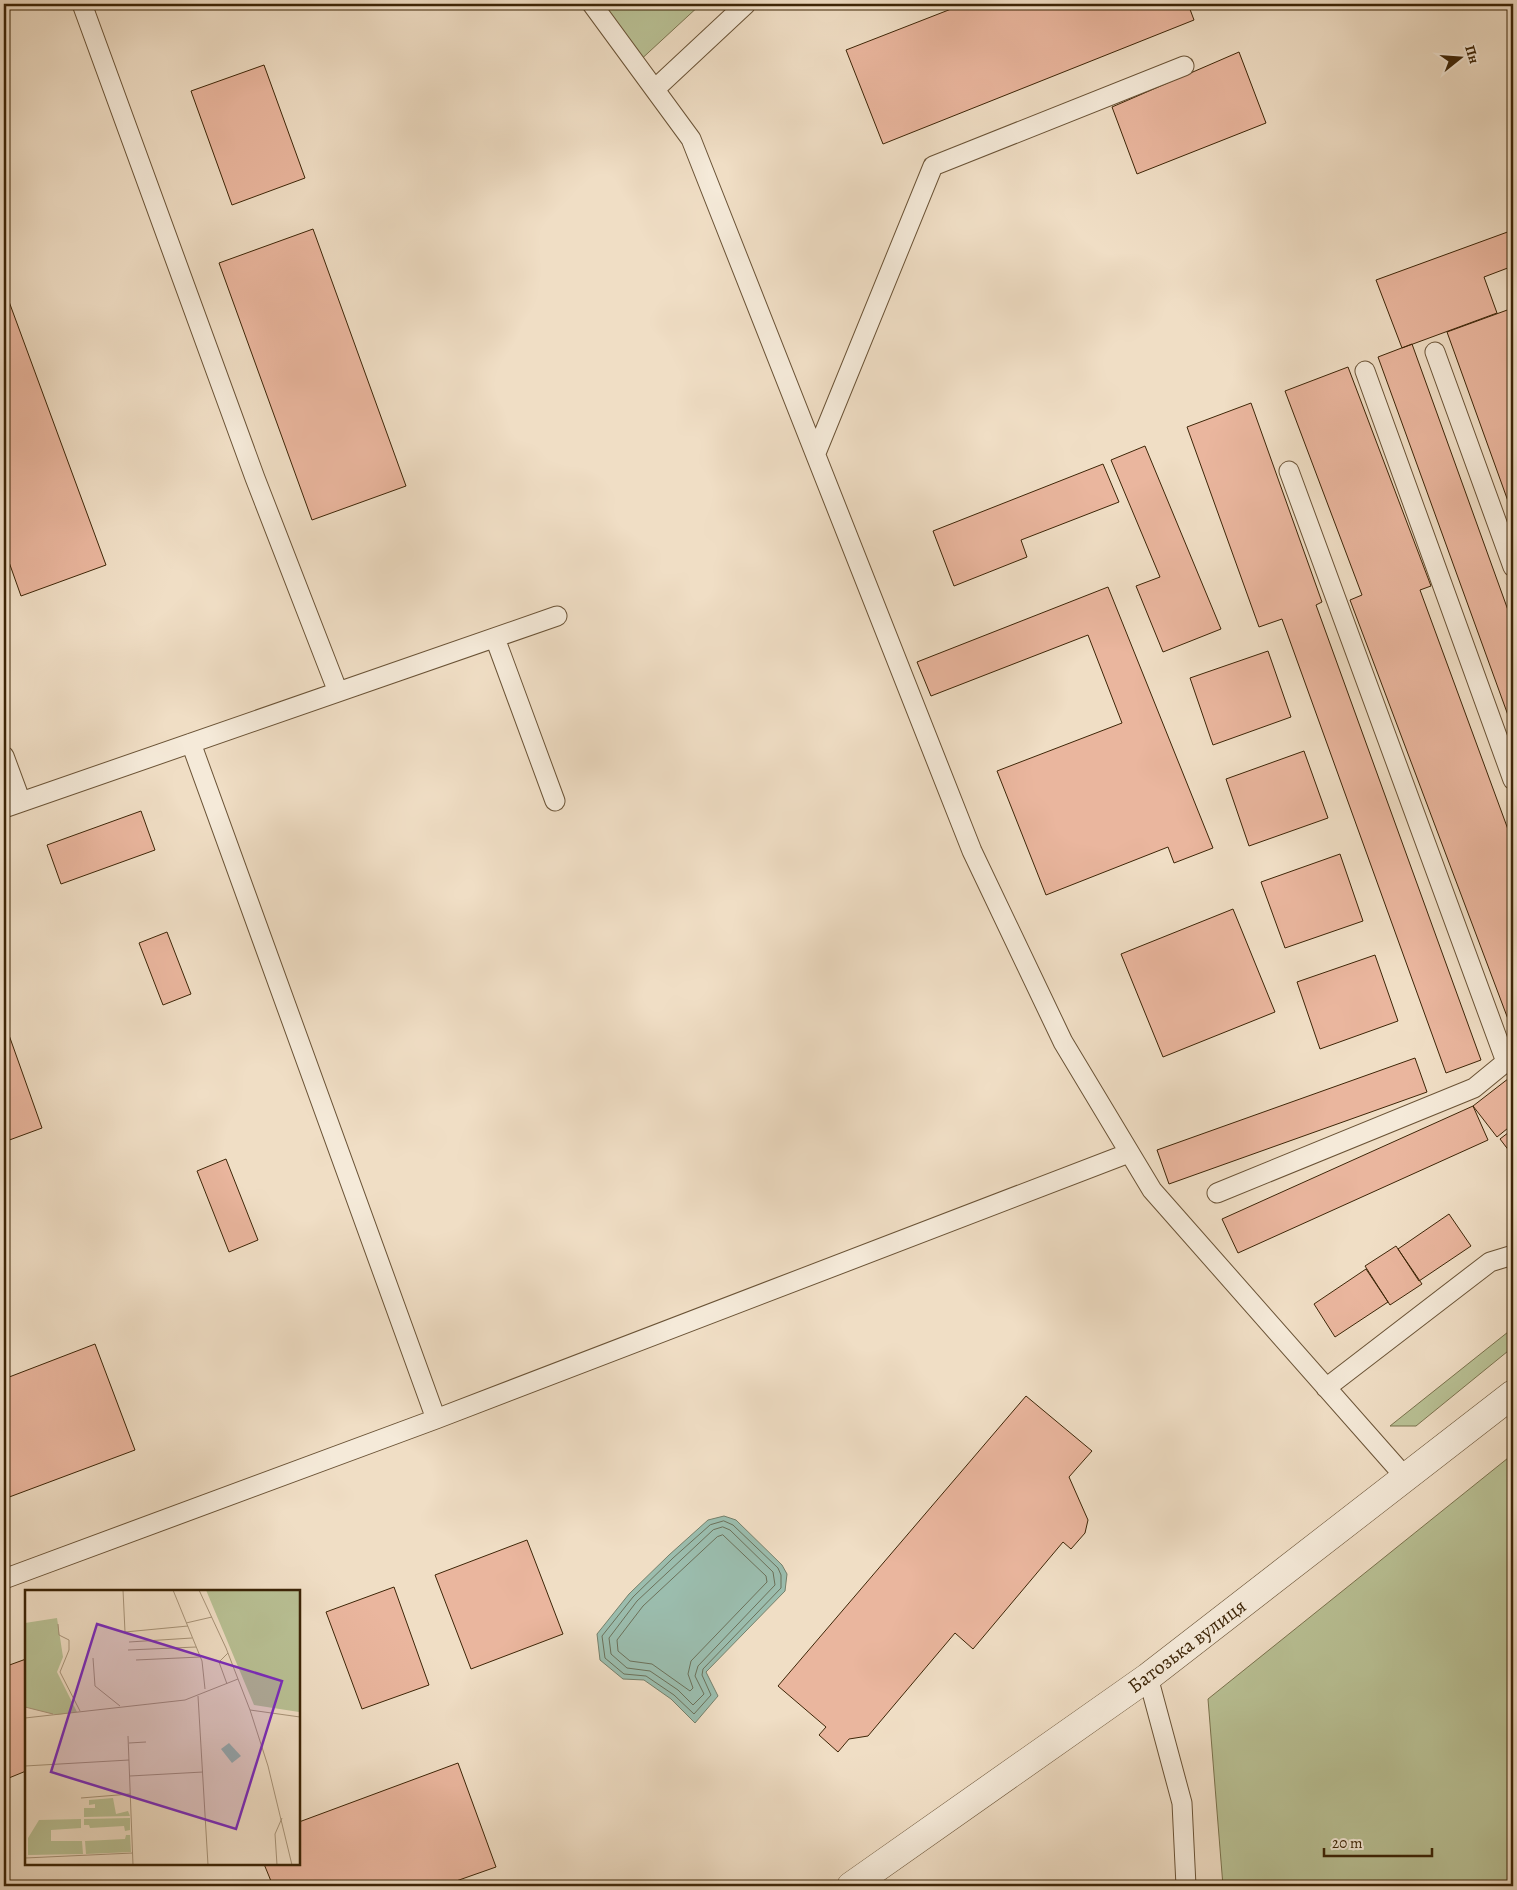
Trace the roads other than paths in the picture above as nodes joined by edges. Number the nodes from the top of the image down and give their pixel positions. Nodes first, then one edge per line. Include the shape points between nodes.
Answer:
1 (82, 4) edge
2 (592, 4) edge
3 (746, 4) edge
4 (1184, 66) dead end
5 (655, 89) junction
6 (1435, 352) dead end
7 (1365, 371) dead end
8 (816, 453) junction
9 (1289, 471) dead end
10 (1513, 567) edge
11 (558, 616) dead end
12 (495, 638) junction
13 (338, 692) junction
14 (191, 743) junction
15 (4, 756) edge
16 (1513, 780) edge
17 (555, 801) dead end
18 (13, 805) edge
19 (1510, 1059) edge
20 (1129, 1153) junction
21 (1217, 1193) dead end
22 (1513, 1255) edge
23 (1326, 1388) junction
24 (1513, 1394) edge
25 (436, 1419) junction
26 (1406, 1478) junction
27 (4, 1579) edge
28 (1148, 1677) junction
29 (851, 1886) edge
30 (1186, 1886) edge

1 - 13 lane via 255,478
2 - 5 lane
3 - 5 lane
4 - 8 lane via 933,166
5 - 8 lane via 692,139
6 - 10 lane
7 - 16 lane
8 - 20 lane via 972,851 1063,1042
9 - 19 lane
11 - 12 lane
12 - 13 lane
12 - 17 lane
13 - 14 lane
14 - 18 lane
14 - 25 lane
15 - 18 lane
19 - 21 lane via 1474,1088
20 - 23 lane via 1152,1190
20 - 25 lane
22 - 23 lane via 1490,1262
23 - 26 lane
24 - 26 street, Батозька вулиця
25 - 27 lane
26 - 28 street, Батозька вулиця
28 - 29 street, Батозька вулиця
28 - 30 lane via 1182,1803

